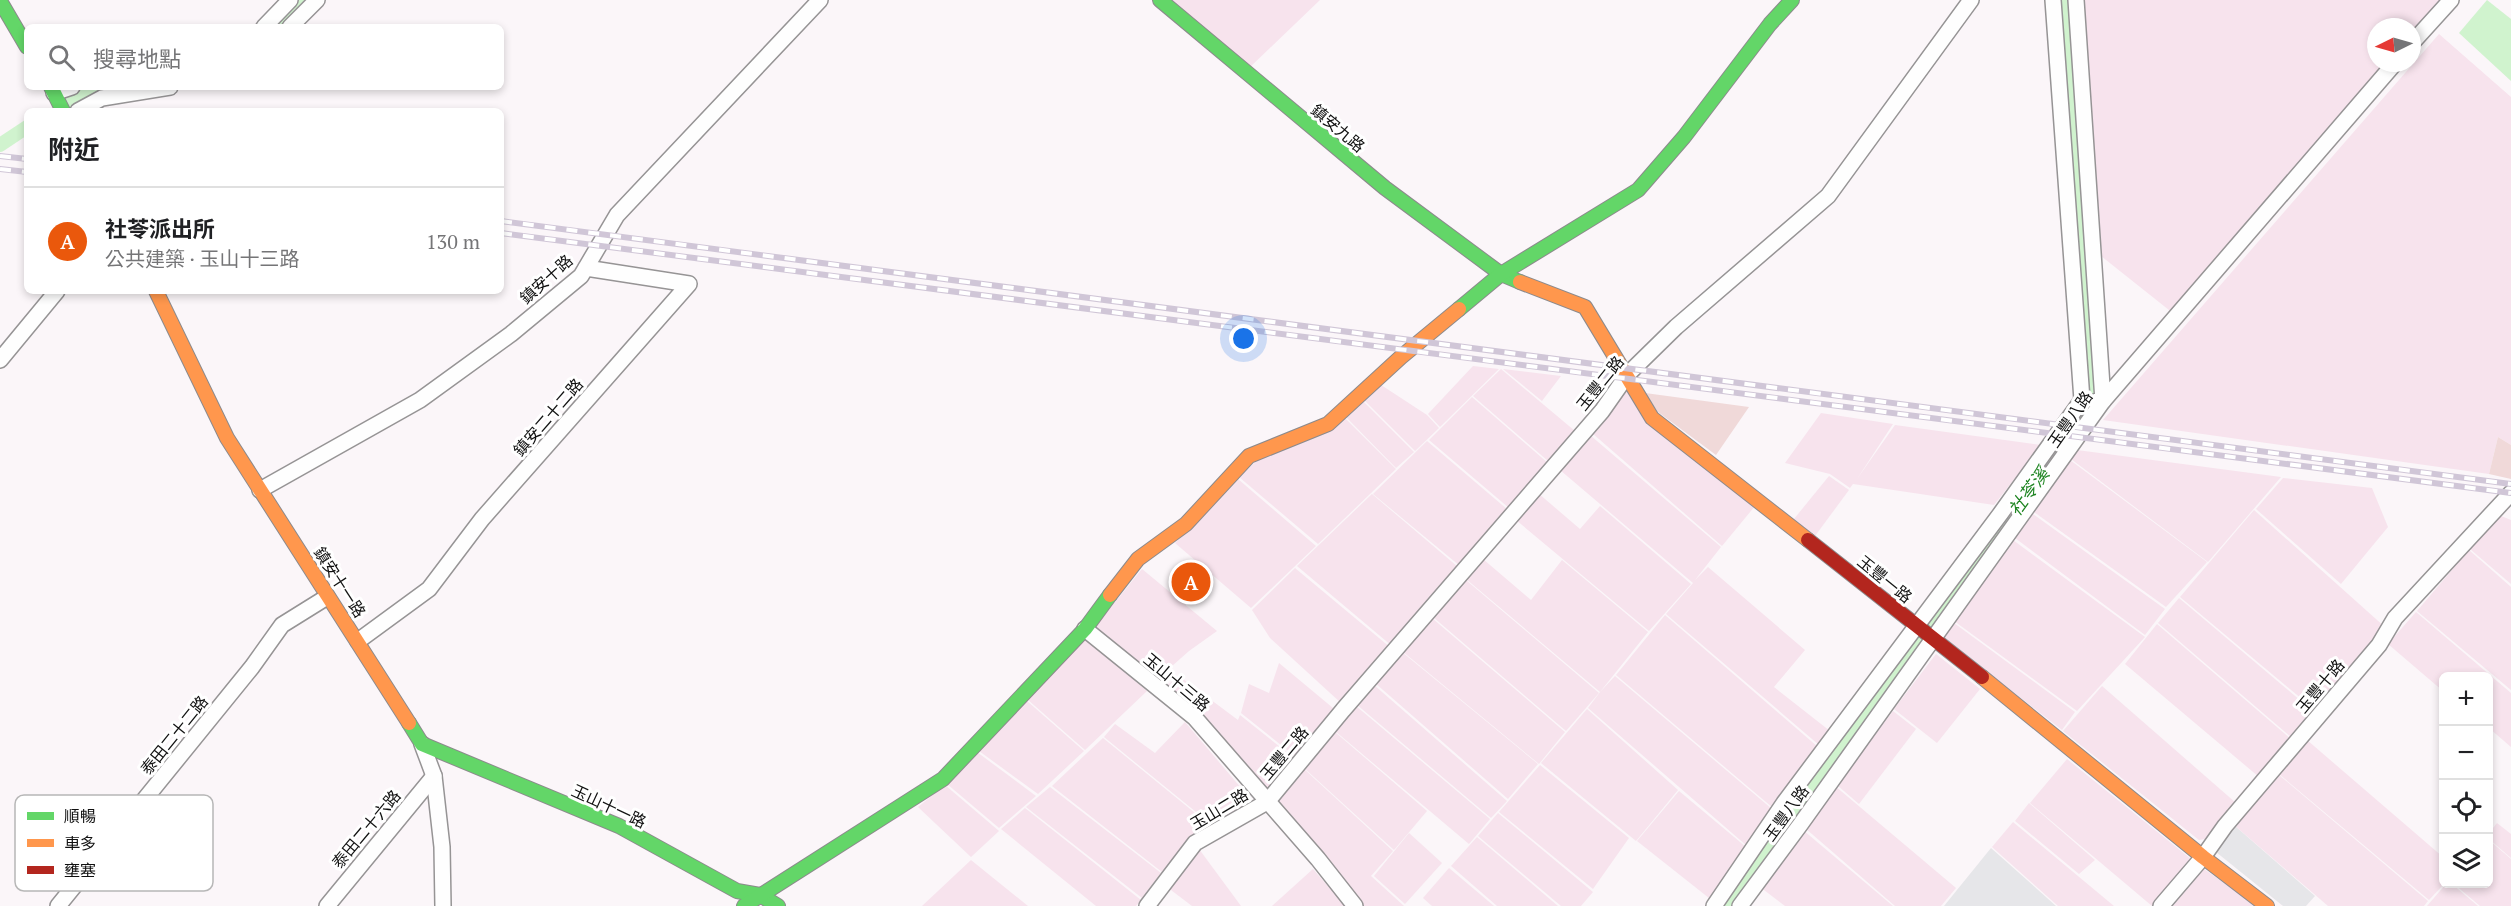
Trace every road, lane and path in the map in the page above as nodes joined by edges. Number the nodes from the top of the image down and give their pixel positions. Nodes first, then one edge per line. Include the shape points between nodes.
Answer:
1 (290, 0) edge
2 (317, 0) edge
3 (820, 0) edge
4 (1160, 0) edge
5 (1792, 0) edge
6 (1971, 0) edge
7 (2053, 0) edge
8 (2076, 0) edge
9 (2451, 0) edge
10 (0, 1) edge
11 (267, 24) edge
12 (294, 24) edge
13 (2421, 33) edge
14 (24, 42) edge
15 (2387, 72) edge
16 (52, 90) edge
17 (151, 90) edge
18 (61, 108) edge
19 (84, 108) edge
20 (586, 268) junction
21 (1501, 274) junction
22 (55, 294) edge
23 (157, 294) edge
24 (0, 360) edge
25 (1628, 374) junction
26 (2092, 401) junction
27 (260, 490) junction
28 (2511, 493) edge
29 (327, 597) junction
30 (1085, 629) junction
31 (1925, 632) junction
32 (358, 641) junction
33 (422, 744) junction
34 (434, 776) junction
35 (148, 795) edge
36 (1267, 802) junction
37 (2203, 857) junction
38 (70, 891) edge
39 (760, 895) junction
40 (58, 906) edge
41 (327, 906) edge
42 (443, 906) edge
43 (744, 906) edge
44 (778, 906) edge
45 (1147, 906) edge
46 (1355, 906) edge
47 (1714, 906) edge
48 (1740, 906) edge
49 (2161, 906) edge
50 (2267, 906) edge

1 - 11 street
2 - 12 street
3 - 20 street, 鎮安十路 via 617,214
4 - 21 street, 鎮安九路 via 1385,188
5 - 21 street via 1638,190
6 - 25 street, 玉豐二路 via 1828,196 1676,327
7 - 26 street
8 - 26 street
9 - 13 street
10 - 14 street
15 - 26 street, 玉豐八路
16 - 18 street
17 - 19 street via 102,98
20 - 27 street, 鎮安十路 via 511,334 420,400
20 - 32 street, 鎮安二十二路 via 689,284 482,519 429,589
21 - 25 street, 玉豐一路 via 1585,307
21 - 30 street via 1328,424 1249,456 1186,524 1138,559
22 - 24 street
23 - 27 street, 鎮安十一路 via 227,438
25 - 31 street, 玉豐一路 via 1652,418
25 - 36 street, 玉豐二路 via 1602,411
26 - 31 street, 玉豐八路
26 - 31 street
27 - 29 street, 鎮安十一路
28 - 37 street, 玉豐十路 via 2395,618 2379,645
29 - 32 street, 鎮安十一路
29 - 35 street, 泰田二十二路 via 282,624
30 - 36 street, 玉山十三路 via 1195,718
30 - 39 street via 944,779
31 - 37 street, 玉豐一路
31 - 47 street via 1784,803
31 - 48 street, 玉豐八路
32 - 33 street, 鎮安十一路
33 - 34 street, 鎮安十一路
33 - 39 street, 玉山十一路 via 619,826 737,891
34 - 41 street, 泰田二十六路
34 - 42 street, 鎮安十一路 via 442,847
36 - 45 street, 玉山二路 via 1196,843
36 - 46 street, 玉山十三路
37 - 49 street, 玉豐十路
37 - 50 street, 玉豐一路
38 - 40 street, 泰田二十二路
39 - 43 street
39 - 44 street, 玉山十一路

